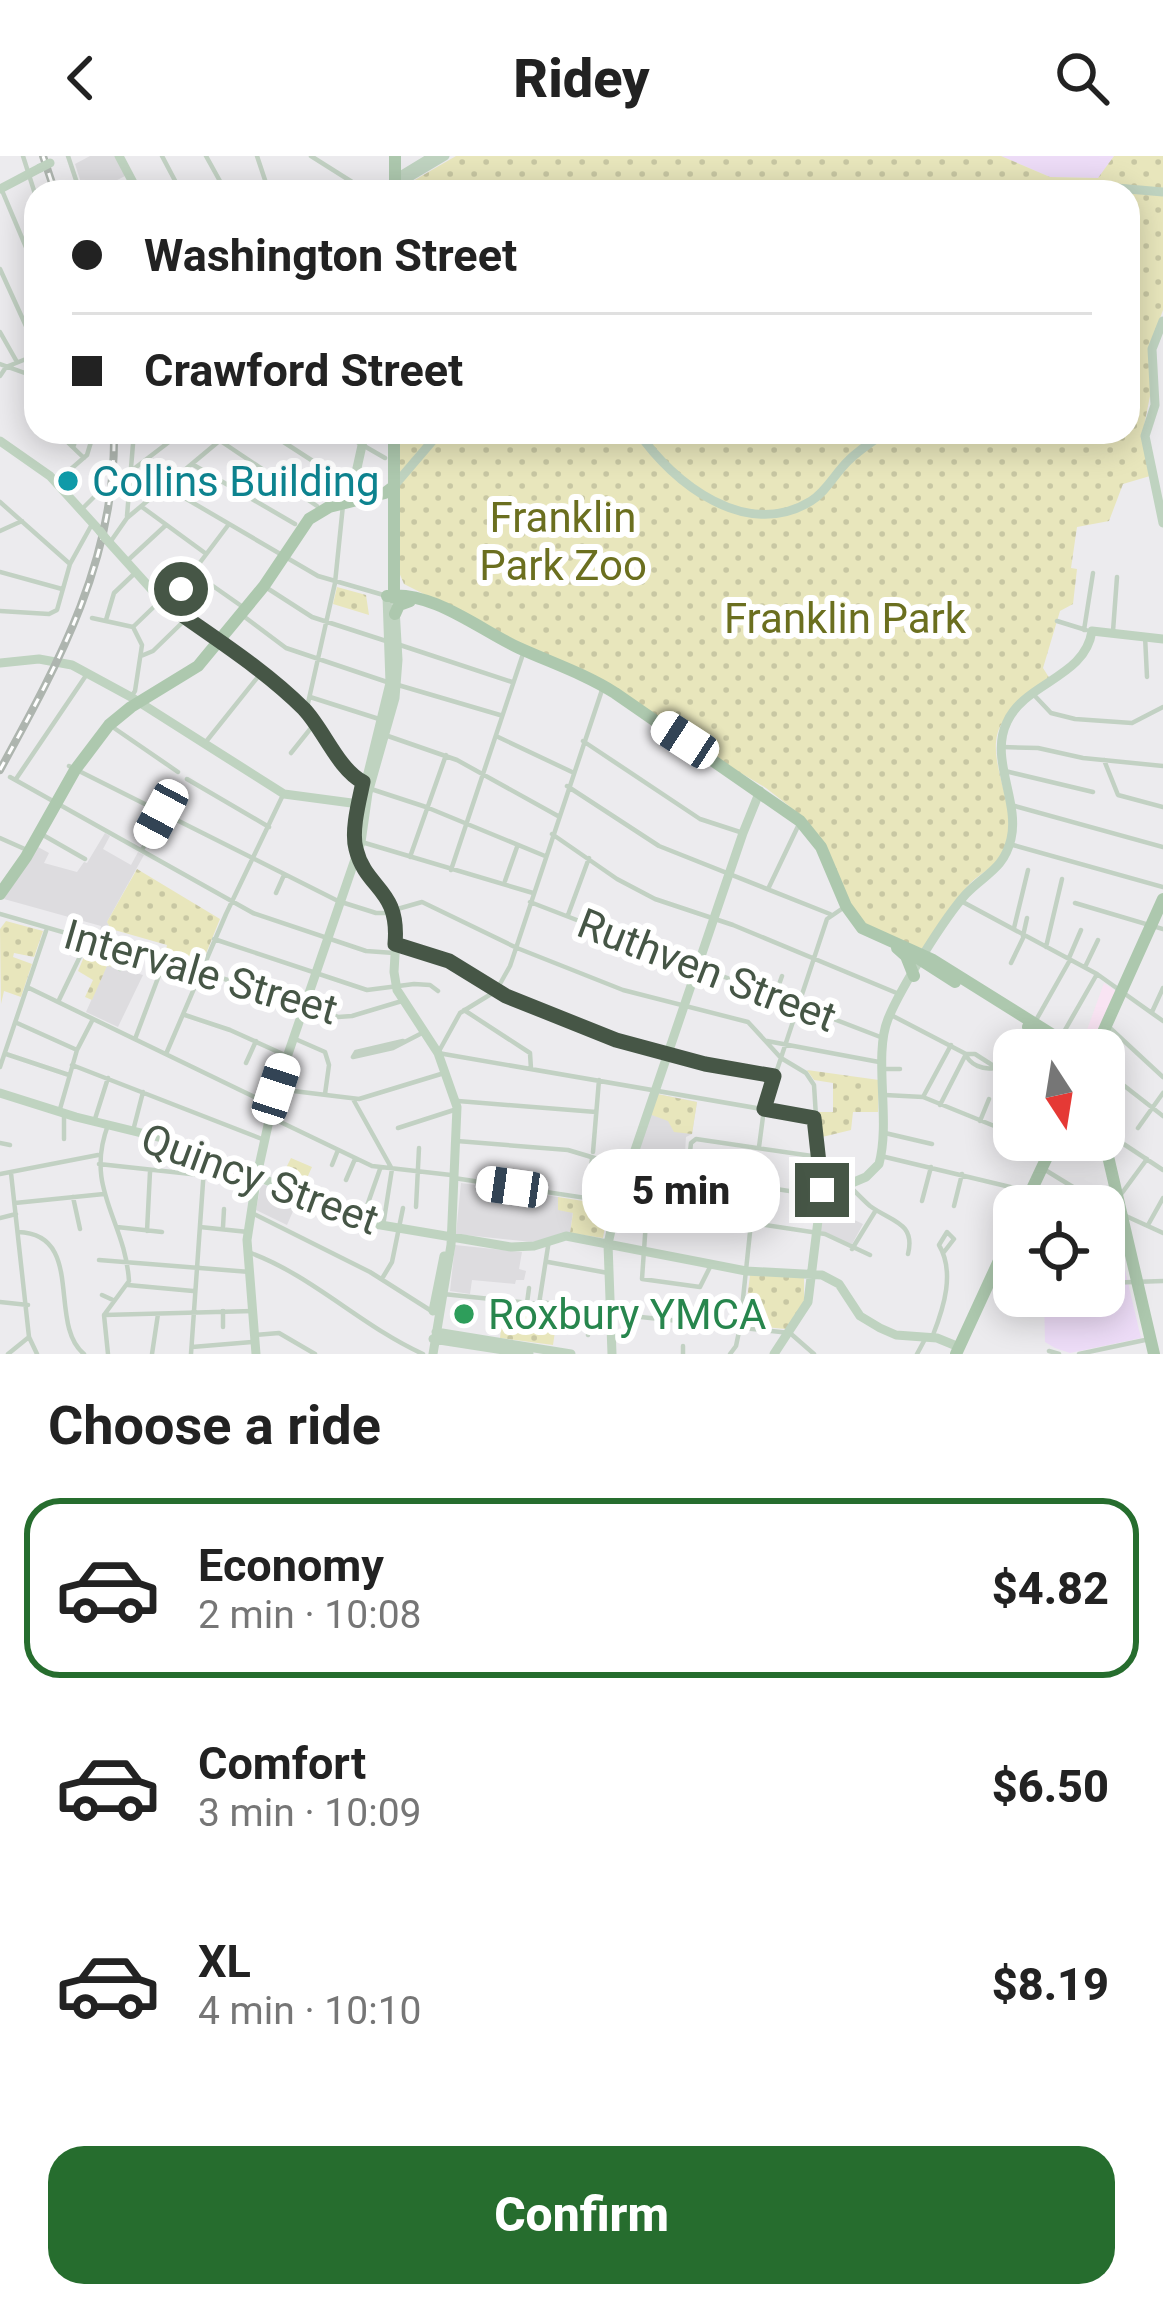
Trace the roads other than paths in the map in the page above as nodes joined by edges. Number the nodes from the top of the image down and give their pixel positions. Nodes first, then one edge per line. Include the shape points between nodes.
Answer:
1 (22, 156) edge
2 (65, 156) edge
3 (310, 156) edge
4 (433, 156) edge
5 (445, 156) edge
6 (39, 168) junction
7 (38, 180) edge
8 (349, 180) edge
9 (404, 180) edge
10 (405, 180) edge
11 (0, 188) edge
12 (24, 243) edge
13 (0, 269) edge
14 (1163, 321) edge
15 (24, 324) edge
16 (0, 332) edge
17 (24, 358) edge
18 (17, 362) junction
19 (3, 365) edge
20 (0, 376) edge
21 (0, 441) edge
22 (90, 444) edge
23 (133, 444) edge
24 (166, 444) edge
25 (215, 444) edge
26 (226, 444) edge
27 (284, 444) edge
28 (388, 444) edge
29 (390, 444) edge
30 (423, 444) edge
31 (647, 444) edge
32 (869, 444) edge
33 (74, 445) edge
34 (362, 445) joint
35 (85, 458) junction
36 (386, 458) junction
37 (192, 464) junction
38 (131, 471) junction
39 (56, 482) junction
40 (166, 487) junction
41 (388, 489) junction
42 (350, 493) junction
43 (96, 495) dead end
44 (0, 502) edge
45 (142, 506) junction
46 (317, 506) junction
47 (81, 510) junction
48 (1162, 516) edge
49 (127, 518) junction
50 (22, 521) junction
51 (229, 524) junction
52 (295, 524) junction
53 (166, 525) junction
54 (0, 531) edge
55 (102, 535) junction
56 (207, 554) junction
57 (281, 554) junction
58 (391, 556) junction
59 (126, 562) junction
60 (70, 564) junction
61 (0, 572) edge
62 (194, 572) junction
63 (135, 573) junction
64 (1093, 573) dead end
65 (1117, 577) dead end
66 (335, 584) junction
67 (264, 586) junction
68 (62, 590) junction
69 (391, 596) junction
70 (410, 601) junction
71 (426, 601) junction
72 (165, 603) junction
73 (241, 610) junction
74 (0, 611) edge
75 (395, 614) junction
76 (187, 618) junction
77 (92, 619) dead end
78 (106, 620) junction
79 (1057, 621) dead end
80 (326, 622) junction
81 (133, 627) junction
82 (1088, 630) junction
83 (1113, 632) junction
84 (1145, 636) junction
85 (1163, 639) edge
86 (217, 640) junction
87 (394, 643) junction
88 (523, 652) junction
89 (141, 656) junction
90 (318, 659) junction
91 (0, 663) edge
92 (88, 673) junction
93 (261, 673) junction
94 (1147, 677) dead end
95 (512, 682) junction
96 (393, 684) junction
97 (602, 688) junction
98 (1034, 694) junction
99 (310, 697) junction
100 (135, 699) junction
101 (1163, 707) edge
102 (306, 712) junction
103 (500, 715) junction
104 (315, 723) junction
105 (109, 725) junction
106 (385, 726) junction
107 (494, 734) junction
108 (583, 741) junction
109 (204, 743) junction
110 (1002, 747) junction
111 (291, 753) dead end
112 (446, 755) junction
113 (1104, 760) junction
114 (1163, 766) edge
115 (72, 768) junction
116 (1004, 771) junction
117 (178, 772) dead end
118 (572, 772) junction
119 (482, 774) junction
120 (188, 779) dead end
121 (368, 782) junction
122 (567, 786) junction
123 (759, 792) junction
124 (1093, 792) dead end
125 (284, 794) junction
126 (54, 800) junction
127 (359, 804) junction
128 (1011, 806) junction
129 (426, 807) junction
130 (1163, 807) edge
131 (161, 814) junction
132 (558, 816) junction
133 (799, 823) junction
134 (467, 825) junction
135 (269, 827) junction
136 (552, 833) junction
137 (742, 833) junction
138 (40, 834) junction
139 (0, 838) edge
140 (1010, 844) junction
141 (517, 847) junction
142 (1163, 847) edge
143 (27, 850) junction
144 (142, 850) junction
145 (356, 851) junction
146 (545, 856) junction
147 (410, 857) junction
148 (589, 858) junction
149 (85, 859) dead end
150 (254, 860) junction
151 (451, 870) junction
152 (1028, 870) dead end
153 (729, 871) junction
154 (284, 875) junction
155 (1062, 879) dead end
156 (0, 882) edge
157 (504, 884) junction
158 (769, 887) junction
159 (1163, 887) edge
160 (276, 893) dead end
161 (532, 893) junction
162 (0, 894) edge
163 (1163, 899) edge
164 (338, 901) junction
165 (961, 901) junction
166 (232, 902) junction
167 (530, 902) junction
168 (1076, 903) dead end
169 (839, 909) junction
170 (395, 912) junction
171 (0, 914) edge
172 (567, 917) junction
173 (714, 918) junction
174 (1027, 918) dead end
175 (1157, 927) edge
176 (47, 928) junction
177 (1013, 930) junction
178 (1081, 930) dead end
179 (1024, 936) junction
180 (327, 938) junction
181 (88, 940) junction
182 (214, 940) junction
183 (1099, 940) dead end
184 (517, 947) junction
185 (896, 947) junction
186 (1046, 947) junction
187 (395, 948) junction
188 (126, 951) junction
189 (923, 959) junction
190 (1069, 959) junction
191 (814, 960) junction
192 (164, 962) junction
193 (1011, 963) dead end
194 (698, 964) junction
195 (1084, 968) junction
196 (120, 969) dead end
197 (316, 971) junction
198 (201, 972) junction
199 (1097, 974) junction
200 (782, 976) dead end
201 (914, 976) junction
202 (396, 984) junction
203 (27, 987) junction
204 (1163, 988) edge
205 (438, 991) dead end
206 (496, 991) junction
207 (1122, 991) junction
208 (776, 994) junction
209 (902, 996) junction
210 (401, 1000) junction
211 (58, 1002) junction
212 (305, 1004) junction
213 (799, 1004) junction
214 (684, 1005) junction
215 (464, 1010) junction
216 (1152, 1012) junction
217 (890, 1014) junction
218 (185, 1015) junction
219 (93, 1019) junction
220 (1163, 1021) edge
221 (16, 1022) junction
222 (1035, 1022) junction
223 (1106, 1024) junction
224 (1037, 1029) edge
225 (1044, 1029) edge
226 (1070, 1029) edge
227 (1104, 1029) edge
228 (424, 1032) junction
229 (293, 1038) junction
230 (884, 1038) junction
231 (135, 1039) junction
232 (403, 1041) junction
233 (767, 1041) junction
234 (256, 1042) junction
235 (786, 1042) junction
236 (951, 1045) junction
237 (77, 1050) junction
238 (438, 1052) junction
239 (668, 1052) junction
240 (4, 1054) junction
241 (166, 1054) junction
242 (966, 1054) junction
243 (287, 1055) junction
244 (781, 1058) junction
245 (246, 1063) dead end
246 (72, 1065) junction
247 (884, 1066) junction
248 (0, 1067) edge
249 (531, 1069) junction
250 (900, 1069) dead end
251 (993, 1069) edge
252 (446, 1072) junction
253 (69, 1075) junction
254 (774, 1076) junction
255 (1163, 1077) edge
256 (108, 1078) junction
257 (599, 1080) junction
258 (1125, 1086) edge
259 (276, 1089) junction
260 (655, 1090) junction
261 (143, 1092) junction
262 (0, 1093) edge
263 (1163, 1093) edge
264 (325, 1095) junction
265 (885, 1095) junction
266 (923, 1097) junction
267 (353, 1100) junction
268 (989, 1100) dead end
269 (457, 1105) junction
270 (940, 1105) junction
271 (1152, 1106) junction
272 (764, 1109) junction
273 (271, 1112) junction
274 (596, 1112) junction
275 (62, 1113) junction
276 (1163, 1116) edge
277 (814, 1118) junction
278 (980, 1120) junction
279 (94, 1122) junction
280 (108, 1125) junction
281 (993, 1125) edge
282 (398, 1128) dead end
283 (1138, 1128) dead end
284 (132, 1131) junction
285 (883, 1133) junction
286 (64, 1139) dead end
287 (265, 1140) junction
288 (457, 1141) junction
289 (0, 1143) edge
290 (932, 1144) dead end
291 (10, 1145) dead end
292 (759, 1147) junction
293 (419, 1148) dead end
294 (1125, 1149) edge
295 (338, 1150) junction
296 (205, 1154) junction
297 (98, 1155) junction
298 (820, 1156) junction
299 (881, 1156) junction
300 (592, 1157) junction
301 (356, 1159) junction
302 (1147, 1160) junction
303 (1045, 1161) edge
304 (99, 1164) junction
305 (332, 1165) dead end
306 (931, 1167) junction
307 (381, 1168) junction
308 (628, 1168) junction
309 (1042, 1168) junction
310 (392, 1169) junction
311 (1163, 1170) edge
312 (11, 1172) junction
313 (150, 1172) junction
314 (418, 1172) junction
315 (0, 1174) edge
316 (962, 1174) junction
317 (201, 1175) junction
318 (257, 1175) junction
319 (454, 1177) junction
320 (346, 1180) dead end
321 (755, 1185) junction
322 (848, 1185) junction
323 (1004, 1185) edge
324 (1034, 1185) edge
325 (1068, 1185) edge
326 (1125, 1186) edge
327 (104, 1193) junction
328 (821, 1196) junction
329 (73, 1197) junction
330 (587, 1198) junction
331 (1163, 1198) edge
332 (922, 1201) dead end
333 (15, 1203) junction
334 (617, 1203) junction
335 (954, 1206) dead end
336 (403, 1208) dead end
337 (416, 1208) dead end
338 (647, 1208) junction
339 (224, 1209) dead end
340 (876, 1210) junction
341 (251, 1213) junction
342 (16, 1214) junction
343 (1125, 1217) edge
344 (0, 1218) edge
345 (362, 1220) junction
346 (751, 1223) junction
347 (383, 1226) junction
348 (117, 1227) junction
349 (197, 1227) junction
350 (1147, 1227) junction
351 (80, 1229) dead end
352 (399, 1229) junction
353 (224, 1230) junction
354 (147, 1231) junction
355 (18, 1232) junction
356 (163, 1232) dead end
357 (248, 1232) junction
358 (814, 1233) junction
359 (1163, 1233) edge
360 (449, 1238) junction
361 (549, 1240) junction
362 (608, 1244) junction
363 (852, 1250) junction
364 (248, 1252) junction
365 (643, 1252) junction
366 (944, 1252) dead end
367 (1125, 1253) edge
368 (908, 1254) dead end
369 (870, 1255) dead end
370 (99, 1260) dead end
371 (547, 1262) junction
372 (127, 1264) junction
373 (710, 1265) junction
374 (195, 1269) junction
375 (746, 1271) junction
376 (250, 1272) junction
377 (608, 1273) junction
378 (811, 1273) junction
379 (993, 1277) edge
380 (382, 1278) junction
381 (1134, 1281) junction
382 (1163, 1281) edge
383 (1125, 1282) edge
384 (128, 1286) junction
385 (529, 1288) dead end
386 (195, 1291) junction
387 (443, 1294) junction
388 (102, 1295) dead end
389 (113, 1300) junction
390 (0, 1302) edge
391 (542, 1302) junction
392 (527, 1304) junction
393 (28, 1305) junction
394 (565, 1306) dead end
395 (223, 1311) junction
396 (253, 1311) junction
397 (196, 1312) junction
398 (433, 1312) junction
399 (158, 1314) junction
400 (104, 1315) junction
401 (610, 1319) junction
402 (388, 1324) dead end
403 (223, 1327) dead end
404 (740, 1327) junction
405 (790, 1333) junction
406 (385, 1336) junction
407 (433, 1336) junction
408 (588, 1336) dead end
409 (929, 1336) junction
410 (29, 1337) junction
411 (256, 1344) edge
412 (1126, 1344) junction
413 (1149, 1349) edge
414 (191, 1350) edge
415 (958, 1351) edge
416 (1049, 1351) edge
417 (1103, 1352) edge
418 (8, 1354) edge
419 (37, 1354) edge
420 (84, 1354) edge
421 (108, 1354) edge
422 (152, 1354) edge
423 (315, 1354) edge
424 (428, 1354) edge
425 (529, 1354) edge
426 (571, 1354) edge
427 (612, 1354) edge
428 (730, 1354) edge
429 (774, 1354) edge
430 (814, 1354) edge
431 (916, 1354) edge
432 (1059, 1354) edge
433 (1081, 1354) edge
434 (1128, 1354) edge

1 - 6 street
2 - 6 main road
3 - 8 street
4 - 9 main road
5 - 10 main road
6 - 7 street
6 - 11 main road
11 - 12 street
13 - 15 street
14 - 48 main road via 1152,349 1155,405 1145,436
16 - 18 street
17 - 18 street
18 - 19 street
19 - 20 street
21 - 39 main road
22 - 35 street
23 - 38 street
24 - 38 street
25 - 37 street
26 - 46 street
27 - 42 street
28 - 36 main road
29 - 41 main road
30 - 41 main road
31 - 32 main road via 687,487 737,509 770,513 812,500
33 - 35 street
34 - 36 street
34 - 42 main road
35 - 39 street
36 - 41 main road
37 - 40 street
37 - 52 street
38 - 49 street
39 - 47 main road
40 - 45 street
40 - 51 street
41 - 42 main road
41 - 58 main road
41 - 69 main road
42 - 46 main road
42 - 57 main road via 309,520
42 - 66 street
43 - 47 street
44 - 50 street
45 - 49 street
45 - 53 street
46 - 52 main road
47 - 55 main road
49 - 55 street
50 - 54 street
50 - 60 street
51 - 56 street
51 - 57 street
52 - 57 main road
53 - 56 street
53 - 59 street
55 - 59 main road
55 - 60 street
56 - 62 street
57 - 66 street
57 - 67 main road
57 - 73 main road
58 - 69 main road
58 - 71 main road via 401,585
59 - 63 main road
60 - 68 street
61 - 68 street
62 - 72 street
62 - 73 street
63 - 72 main road
63 - 78 street via 110,599
64 - 82 street
65 - 83 street
66 - 69 street
66 - 80 street
67 - 73 main road
67 - 80 street
68 - 74 street via 55,613
69 - 70 main road
69 - 71 main road
69 - 75 main road
69 - 87 main road
70 - 75 main road
70 - 88 main road
71 - 88 main road
72 - 76 main road
72 - 81 street
73 - 86 main road
73 - 90 street via 280,645
75 - 87 main road
76 - 86 main road
76 - 89 street
77 - 78 street
78 - 81 street
79 - 82 street
80 - 87 street
80 - 90 street
81 - 89 street
82 - 83 main road
82 - 98 main road via 1084,656
83 - 84 main road
84 - 85 main road
84 - 94 street
86 - 93 main road
86 - 100 main road via 189,674
87 - 95 street
87 - 96 main road
88 - 95 street
88 - 97 main road
89 - 100 street
90 - 96 street
90 - 99 street
91 - 92 main road via 49,660
92 - 100 main road
92 - 126 street via 13,778
93 - 102 main road
93 - 109 street
95 - 103 street
96 - 103 street
96 - 106 main road
97 - 108 street
97 - 123 main road
98 - 101 street via 1052,713 1075,719 1126,724
98 - 110 main road via 1007,719
99 - 102 street
99 - 106 street
100 - 105 main road
100 - 109 main road
100 - 115 main road via 93,731
102 - 104 main road
103 - 107 street
104 - 111 street
104 - 121 main road
105 - 115 main road
105 - 117 street
106 - 112 street
106 - 121 main road
107 - 118 street
107 - 119 street
108 - 118 street
108 - 137 street via 700,819
109 - 125 main road
110 - 113 street
110 - 116 main road
112 - 119 street
112 - 129 street
113 - 114 street
113 - 130 street via 1118,795
115 - 126 main road
115 - 131 street
116 - 124 street
116 - 128 main road
118 - 122 street
119 - 132 street
119 - 134 street
120 - 135 street
121 - 127 main road
121 - 129 street
121 - 145 main road
122 - 132 street
122 - 153 street via 659,846
123 - 133 main road
123 - 137 main road
125 - 127 main road
125 - 135 street
126 - 138 main road
126 - 143 main road
126 - 144 street
127 - 145 main road
128 - 140 main road
128 - 142 street
129 - 134 street
129 - 147 street
131 - 144 street
131 - 150 street
132 - 136 street
133 - 158 street
133 - 169 main road via 821,848
134 - 141 street
134 - 151 street
135 - 150 street
136 - 146 street
136 - 148 street
137 - 153 main road
138 - 143 main road
138 - 149 street
139 - 143 street
140 - 159 street
140 - 165 main road via 1000,866
141 - 146 street
141 - 157 street
143 - 156 main road
143 - 162 main road
144 - 166 street
145 - 147 street
145 - 164 main road
145 - 170 main road
146 - 161 street
147 - 151 street
148 - 172 street
148 - 173 street via 643,894
150 - 154 street
150 - 166 street
151 - 157 street
152 - 177 street
153 - 158 street
153 - 173 main road
154 - 160 street
154 - 164 street
155 - 186 street
157 - 161 street
158 - 169 street
161 - 167 street
163 - 175 main road
164 - 170 street
164 - 180 main road
165 - 177 street
165 - 189 main road
166 - 180 street
166 - 182 street
167 - 172 street, Ruthven Street
167 - 184 street
168 - 175 street
169 - 185 main road via 865,935
169 - 189 main road
169 - 191 street
170 - 184 street via 422,902
170 - 187 main road
171 - 176 street, Intervale Street
172 - 194 street, Ruthven Street
173 - 191 street
173 - 194 main road
174 - 179 street
175 - 207 main road
176 - 181 street, Intervale Street
176 - 203 street
177 - 179 street
178 - 190 street
179 - 186 street
179 - 193 street
180 - 187 street via 365,951
180 - 197 main road
181 - 188 street, Intervale Street
181 - 211 street
182 - 197 street
182 - 198 street
183 - 195 street
184 - 206 street
184 - 214 street via 622,990
185 - 189 main road
185 - 201 main road
186 - 190 street
187 - 202 main road
187 - 206 street via 449,961
188 - 192 street, Intervale Street
188 - 196 street
189 - 201 main road
189 - 222 main road via 993,990
189 - 224 main road
190 - 195 street
190 - 222 street
191 - 209 street
191 - 213 street
192 - 198 street, Intervale Street
192 - 231 street
194 - 208 street, Ruthven Street
194 - 214 main road
195 - 199 street
197 - 202 street via 367,990
197 - 212 main road
198 - 212 street, Intervale Street
198 - 218 street
199 - 207 street
199 - 226 street
200 - 208 street
201 - 209 main road
202 - 205 street
202 - 210 main road
203 - 211 street
203 - 221 street
204 - 216 street
206 - 215 street
206 - 239 street via 616,1040
207 - 216 street
207 - 223 main road
208 - 213 street, Ruthven Street
209 - 217 main road
210 - 212 street, Intervale Street via 342,1018
210 - 228 main road
211 - 219 street
212 - 229 main road
213 - 230 street, Ruthven Street
213 - 235 street
214 - 233 street via 743,1019
214 - 239 main road
215 - 238 street
215 - 249 street via 530,1053
216 - 220 street
217 - 230 main road
217 - 236 street
218 - 234 street
218 - 241 street
219 - 231 street
219 - 237 street
221 - 237 street
221 - 240 street
222 - 225 main road
223 - 227 main road
223 - 255 street
228 - 232 street
228 - 238 main road
229 - 243 main road
229 - 264 street via 325,1052
230 - 247 main road
231 - 241 street
232 - 232 street via 356,1052 353,1058 397,1047
233 - 235 street
233 - 244 street
234 - 243 street
234 - 245 street
235 - 244 street
235 - 247 street
236 - 242 street
236 - 266 street
237 - 246 street
238 - 249 street
238 - 252 main road
239 - 254 street
239 - 260 main road
240 - 248 street
240 - 253 street
241 - 273 street
242 - 251 street
242 - 270 street
243 - 259 main road
244 - 254 street
244 - 277 street via 811,1079
246 - 253 street
246 - 256 street
247 - 250 street
247 - 265 main road
249 - 257 street
252 - 267 street
252 - 269 main road
253 - 275 street
254 - 272 street
256 - 261 street
256 - 279 street
257 - 260 street
257 - 274 street
258 - 271 street
259 - 264 street
259 - 273 main road
260 - 272 street
260 - 308 main road
261 - 284 street
261 - 287 street
262 - 275 main road, Quincy Street
263 - 271 street
264 - 267 street
265 - 266 street
265 - 285 main road
266 - 270 street
267 - 310 street
268 - 278 street
269 - 274 street
269 - 282 street
269 - 288 main road
270 - 278 street
271 - 276 street
271 - 283 street
272 - 277 street
272 - 292 street
273 - 287 main road
273 - 295 street
274 - 300 street
275 - 279 main road, Quincy Street
275 - 286 street
277 - 298 street
278 - 281 street
279 - 280 main road, Quincy Street
280 - 284 main road, Quincy Street
280 - 297 street
284 - 296 main road, Quincy Street
285 - 290 street
285 - 299 main road
287 - 318 main road
288 - 300 street
288 - 319 main road
289 - 291 street
292 - 298 street
292 - 321 street via 696,1139 688,1157 694,1176
293 - 314 street
294 - 302 street
295 - 301 street
295 - 305 street
296 - 317 street
296 - 318 main road, Quincy Street
297 - 304 street
297 - 312 street
298 - 328 street
299 - 306 street
299 - 322 main road
300 - 308 street
300 - 330 street
301 - 307 street
301 - 320 street
302 - 311 street
302 - 326 street
303 - 309 main road
304 - 313 street
304 - 327 street
306 - 316 street
306 - 332 street
307 - 310 street
307 - 345 street
308 - 334 main road
309 - 324 main road
309 - 325 street
310 - 314 street
310 - 347 street
312 - 315 street
312 - 333 street
313 - 317 street
313 - 354 street
314 - 319 street
314 - 337 street
316 - 323 street
316 - 335 street
317 - 349 street
318 - 341 main road
318 - 345 main road, Quincy Street
319 - 330 street
319 - 360 main road
321 - 328 street
321 - 346 street
322 - 328 main road
322 - 340 street
327 - 329 street
327 - 348 street
328 - 358 main road
329 - 333 street
329 - 351 street
330 - 334 street
331 - 350 street
333 - 342 street
334 - 338 street
334 - 362 main road
336 - 352 street
338 - 346 street
338 - 365 street
339 - 353 street
340 - 363 street
340 - 368 street via 904,1227
341 - 357 main road
341 - 380 street
342 - 344 street
342 - 355 street
343 - 350 street
345 - 347 main road, Quincy Street
346 - 358 street
346 - 375 street
347 - 352 main road, Quincy Street
348 - 354 street
348 - 372 street
349 - 353 street
349 - 374 street
350 - 359 street
352 - 360 main road, Quincy Street
352 - 380 street
353 - 357 street
354 - 356 street
355 - 393 street
355 - 420 street via 38,1235 55,1253 66,1329
357 - 364 main road
358 - 363 street
358 - 378 main road
360 - 361 main road, Quincy Street via 518,1247
360 - 387 main road
360 - 398 main road
361 - 362 main road, Quincy Street
361 - 371 street
362 - 365 main road, Quincy Street
362 - 377 main road
363 - 369 street
364 - 376 main road
364 - 406 street via 283,1266
365 - 373 main road, Quincy Street
365 - 373 street via 644,1280 700,1287
366 - 409 street via 945,1307
367 - 381 main road
370 - 372 street
371 - 377 street
371 - 391 street
372 - 374 street
372 - 384 street
373 - 375 main road, Quincy Street
374 - 376 street
374 - 386 street
375 - 378 main road, Quincy Street
375 - 404 street
376 - 396 main road
377 - 401 main road
378 - 405 main road via 808,1302
378 - 409 main road via 836,1281 856,1312 880,1328
379 - 415 main road
380 - 398 street
381 - 382 street
381 - 383 street
381 - 413 main road
384 - 386 street
384 - 389 street
385 - 392 street
386 - 397 street
387 - 392 street
387 - 407 main road
388 - 389 street
389 - 400 street
390 - 393 street
391 - 392 street
391 - 394 street
393 - 410 street
395 - 396 street
395 - 397 street
395 - 403 street
396 - 411 main road
397 - 399 street
397 - 414 street
398 - 407 main road
399 - 400 street
399 - 422 street
400 - 421 street
401 - 404 street
401 - 408 street via 591,1320
401 - 427 main road
402 - 406 street
404 - 405 street
404 - 428 street
405 - 429 main road
405 - 430 street
406 - 424 street
407 - 424 main road
407 - 425 main road
407 - 426 main road
409 - 415 main road
409 - 431 street
410 - 418 street
410 - 419 street
411 - 414 street
411 - 423 street via 279,1334
412 - 413 street
412 - 417 street
412 - 434 street
416 - 432 street
417 - 433 street

